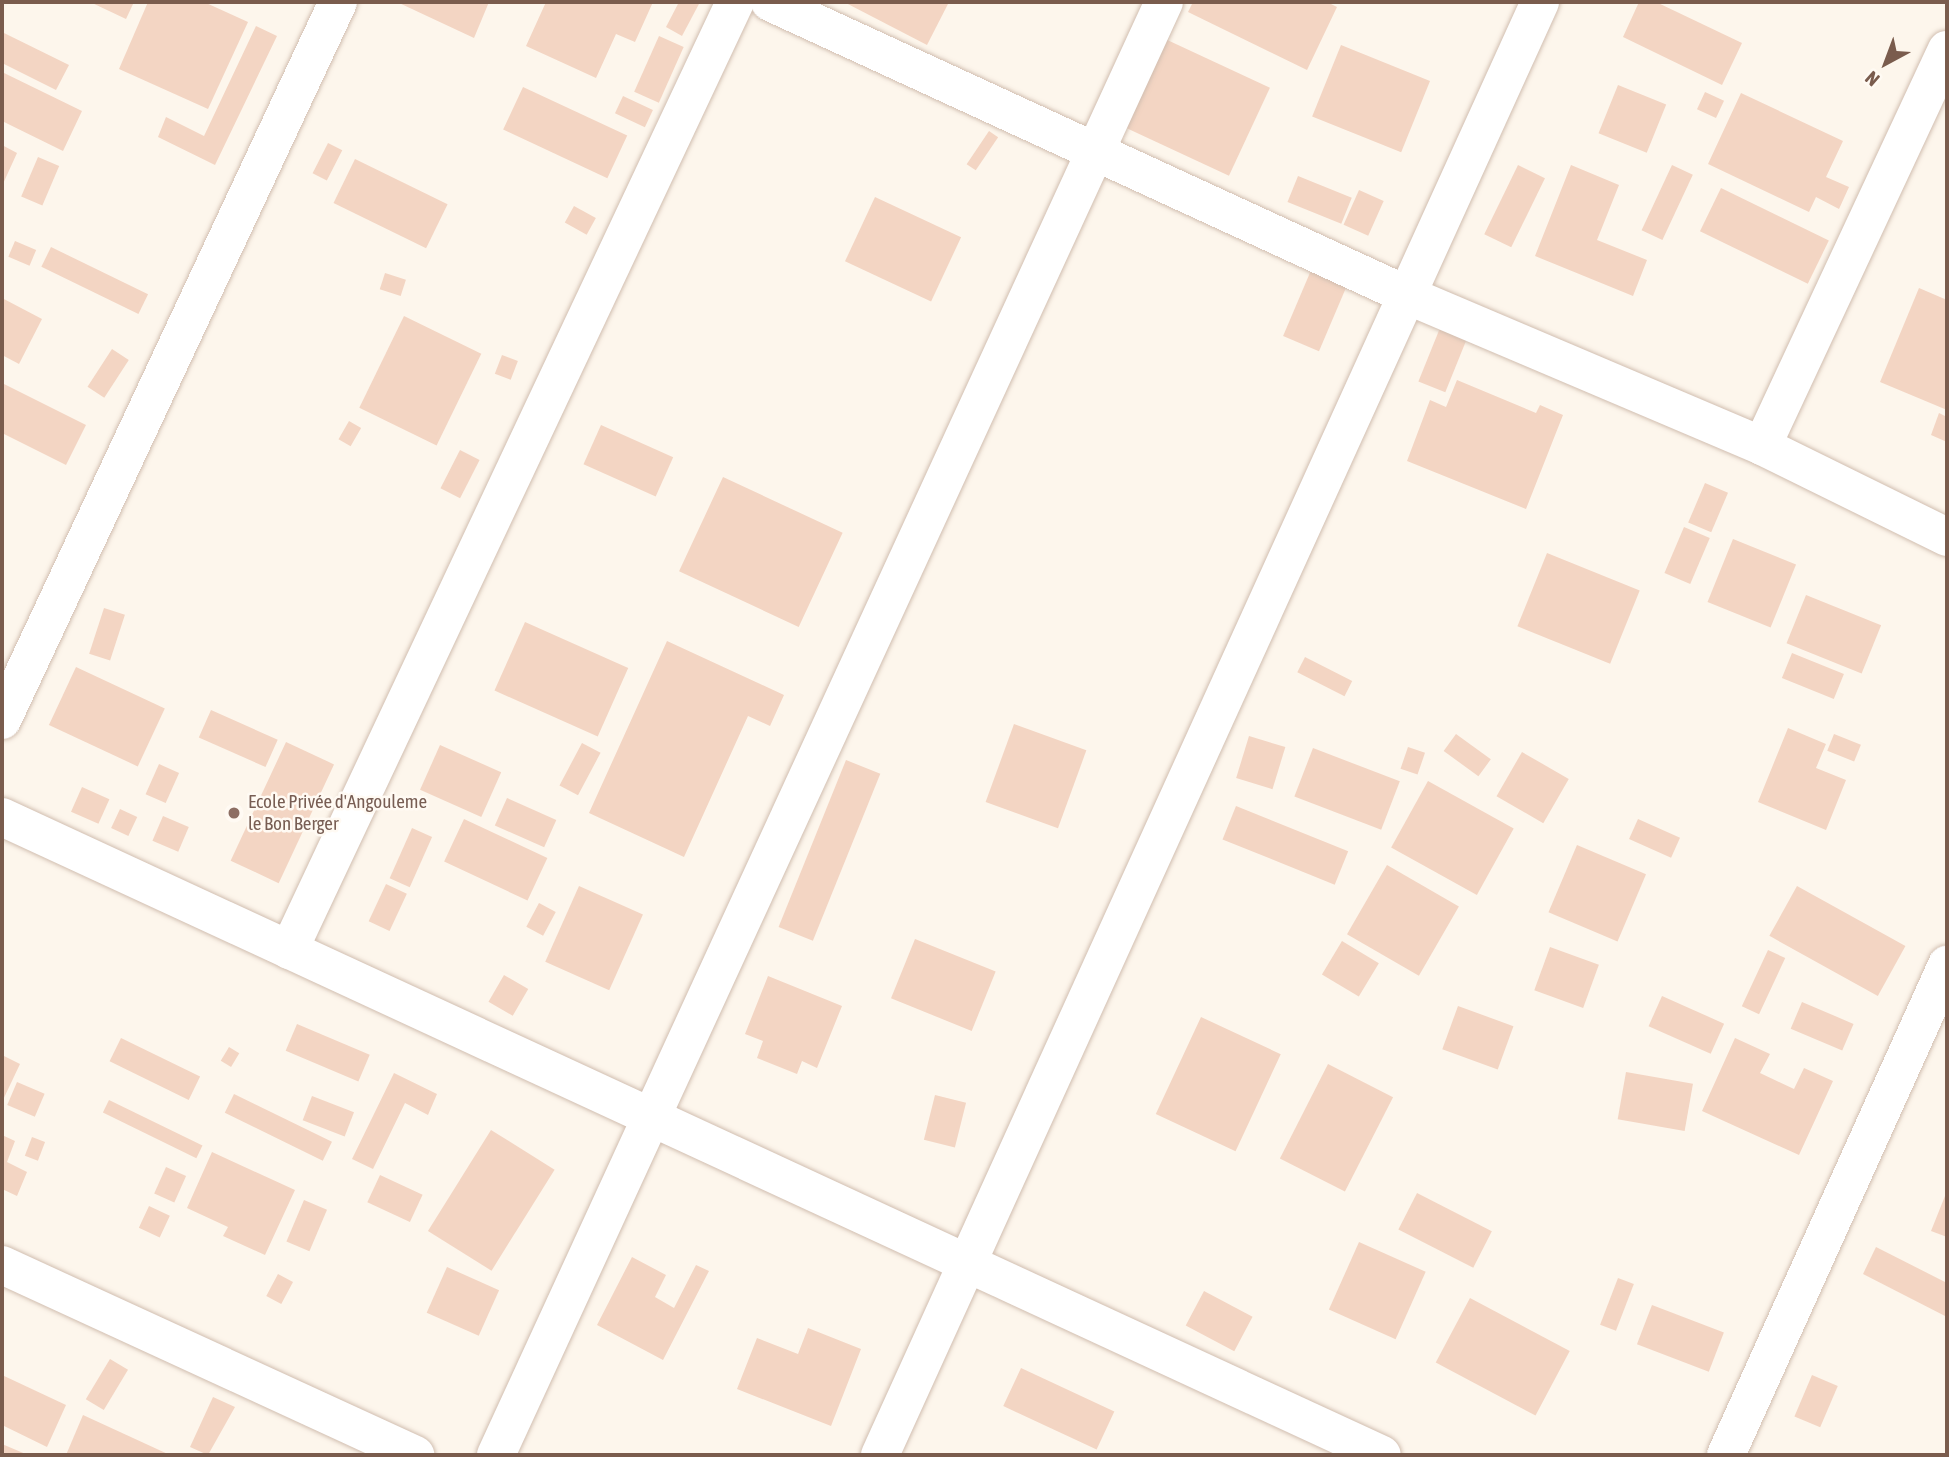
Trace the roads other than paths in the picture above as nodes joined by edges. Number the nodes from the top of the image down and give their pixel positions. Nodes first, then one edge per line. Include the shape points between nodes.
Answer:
1 (338, 2) edge
2 (734, 2) edge
3 (770, 2) edge
4 (1164, 2) edge
5 (1541, 2) edge
6 (1947, 50) edge
7 (1095, 151) junction
8 (1409, 296) junction
9 (1762, 446) junction
10 (1947, 537) edge
11 (2, 720) edge
12 (2, 817) edge
13 (289, 950) junction
14 (1947, 965) edge
15 (651, 1116) junction
16 (967, 1263) junction
17 (2, 1265) edge
18 (1364, 1452) edge
19 (415, 1455) edge
20 (496, 1455) edge
21 (880, 1455) edge
22 (1726, 1455) edge

1 - 11 street
2 - 13 street
3 - 7 street
4 - 7 street
5 - 8 street
6 - 9 street
7 - 8 street
7 - 15 street
8 - 9 street
8 - 16 street
9 - 10 street
12 - 13 street
13 - 15 street
14 - 22 street
15 - 16 street
15 - 20 street
16 - 18 street
16 - 21 street
17 - 19 street

